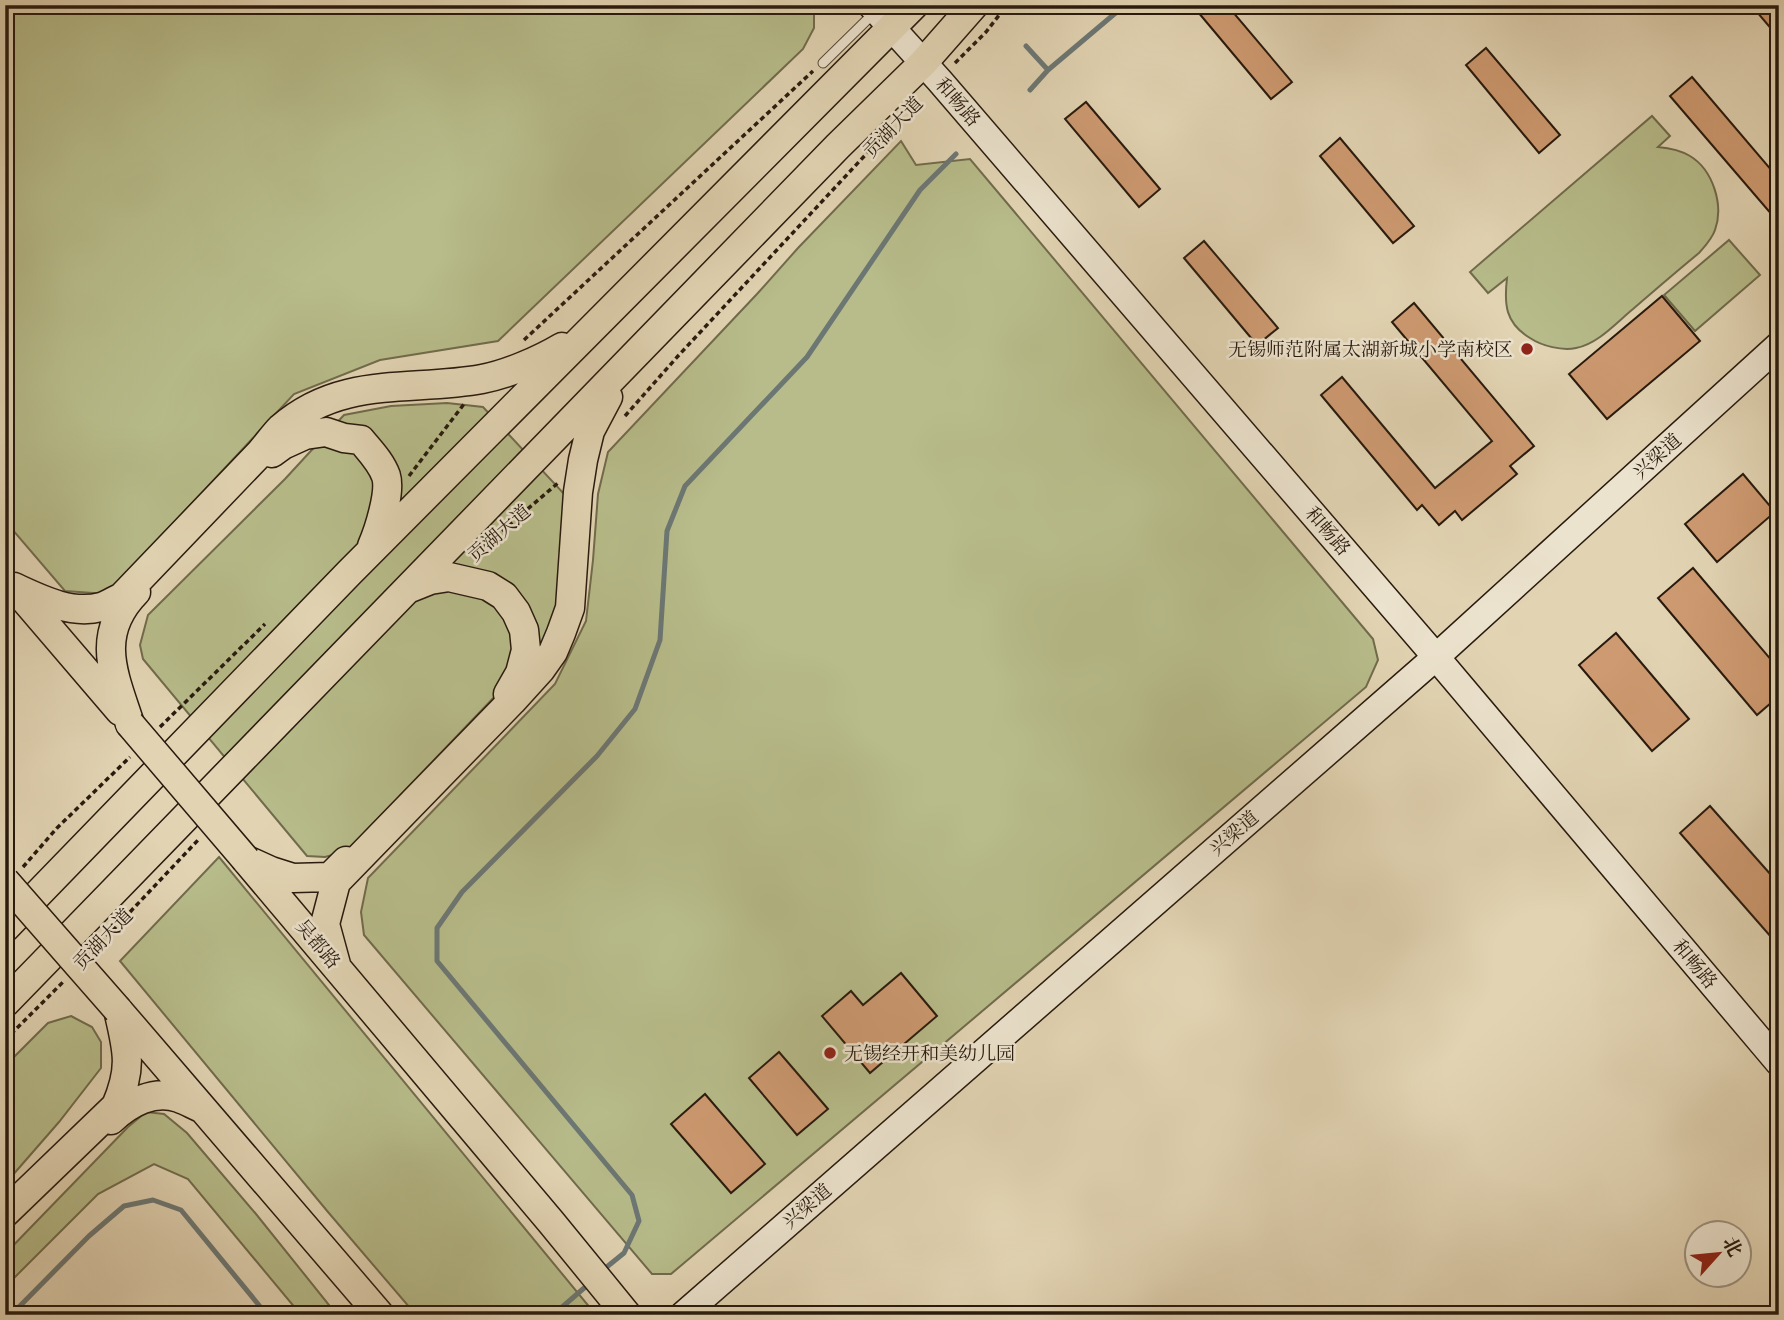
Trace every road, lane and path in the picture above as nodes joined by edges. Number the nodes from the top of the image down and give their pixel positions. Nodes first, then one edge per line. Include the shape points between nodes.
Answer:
1 (1007, 5) edge
2 (888, 12) edge
3 (983, 16) edge
4 (823, 63) joint
5 (933, 63) junction
6 (891, 128) dead end
7 (590, 329) junction
8 (519, 345) dead end
9 (1779, 345) edge
10 (1779, 364) edge
11 (625, 366) junction
12 (484, 379) junction
13 (619, 422) dead end
14 (583, 460) junction
15 (409, 475) dead end
16 (370, 552) junction
17 (449, 577) junction
18 (10, 582) edge
19 (407, 589) junction
20 (265, 624) dead end
21 (1442, 659) junction
22 (141, 735) junction
23 (202, 836) dead end
24 (246, 860) junction
25 (14, 874) edge
26 (5, 928) edge
27 (87, 956) dead end
28 (337, 968) junction
29 (69, 975) dead end
30 (5, 1003) edge
31 (118, 1010) junction
32 (5, 1040) edge
33 (1779, 1049) edge
34 (1779, 1063) edge
35 (203, 1109) junction
36 (5, 1213) edge
37 (5, 1223) edge
38 (380, 1315) edge
39 (627, 1315) edge
40 (683, 1315) edge
41 (706, 1315) edge

1 - 3 path
2 - 4 lane
2 - 5 street, 和畅路
2 - 7 main road
3 - 5 main road, 贡湖大道
3 - 5 path
4 - 8 path
5 - 11 main road, 贡湖大道 via 838,146
5 - 21 street, 和畅路 via 957,101
6 - 13 path, 贡湖大道
7 - 12 main road via 555,351
7 - 16 main road
9 - 21 street, 兴梁道
10 - 21 street, 兴梁道
11 - 14 main road via 590,431
11 - 19 main road, 贡湖大道
12 - 15 path
12 - 18 main road via 369,389 344,394 300,414 280,429 122,597 102,607 58,606
14 - 17 path, 贡湖大道
14 - 28 main road via 570,608 553,652 512,701 336,882 325,924
16 - 22 main road via 387,480 361,440 326,432 305,435 263,459 126,602 114,627 110,653 114,677
16 - 26 main road
17 - 19 main road
17 - 24 main road via 488,586 504,596 516,612 526,650 509,694 330,877 293,878
18 - 22 main road, 吴都路
19 - 30 main road, 贡湖大道
20 - 22 path
21 - 33 street, 和畅路
21 - 34 street, 和畅路
21 - 40 street, 兴梁道
21 - 41 street, 兴梁道
22 - 24 main road, 吴都路, bridge
22 - 25 path
23 - 27 path, 贡湖大道
24 - 28 main road, 吴都路
25 - 31 main road, bridge
28 - 39 main road, 吴都路
29 - 32 path, 贡湖大道
31 - 35 main road
31 - 36 main road via 128,1065 116,1106
35 - 37 main road via 176,1097 141,1099 121,1111
35 - 38 main road

